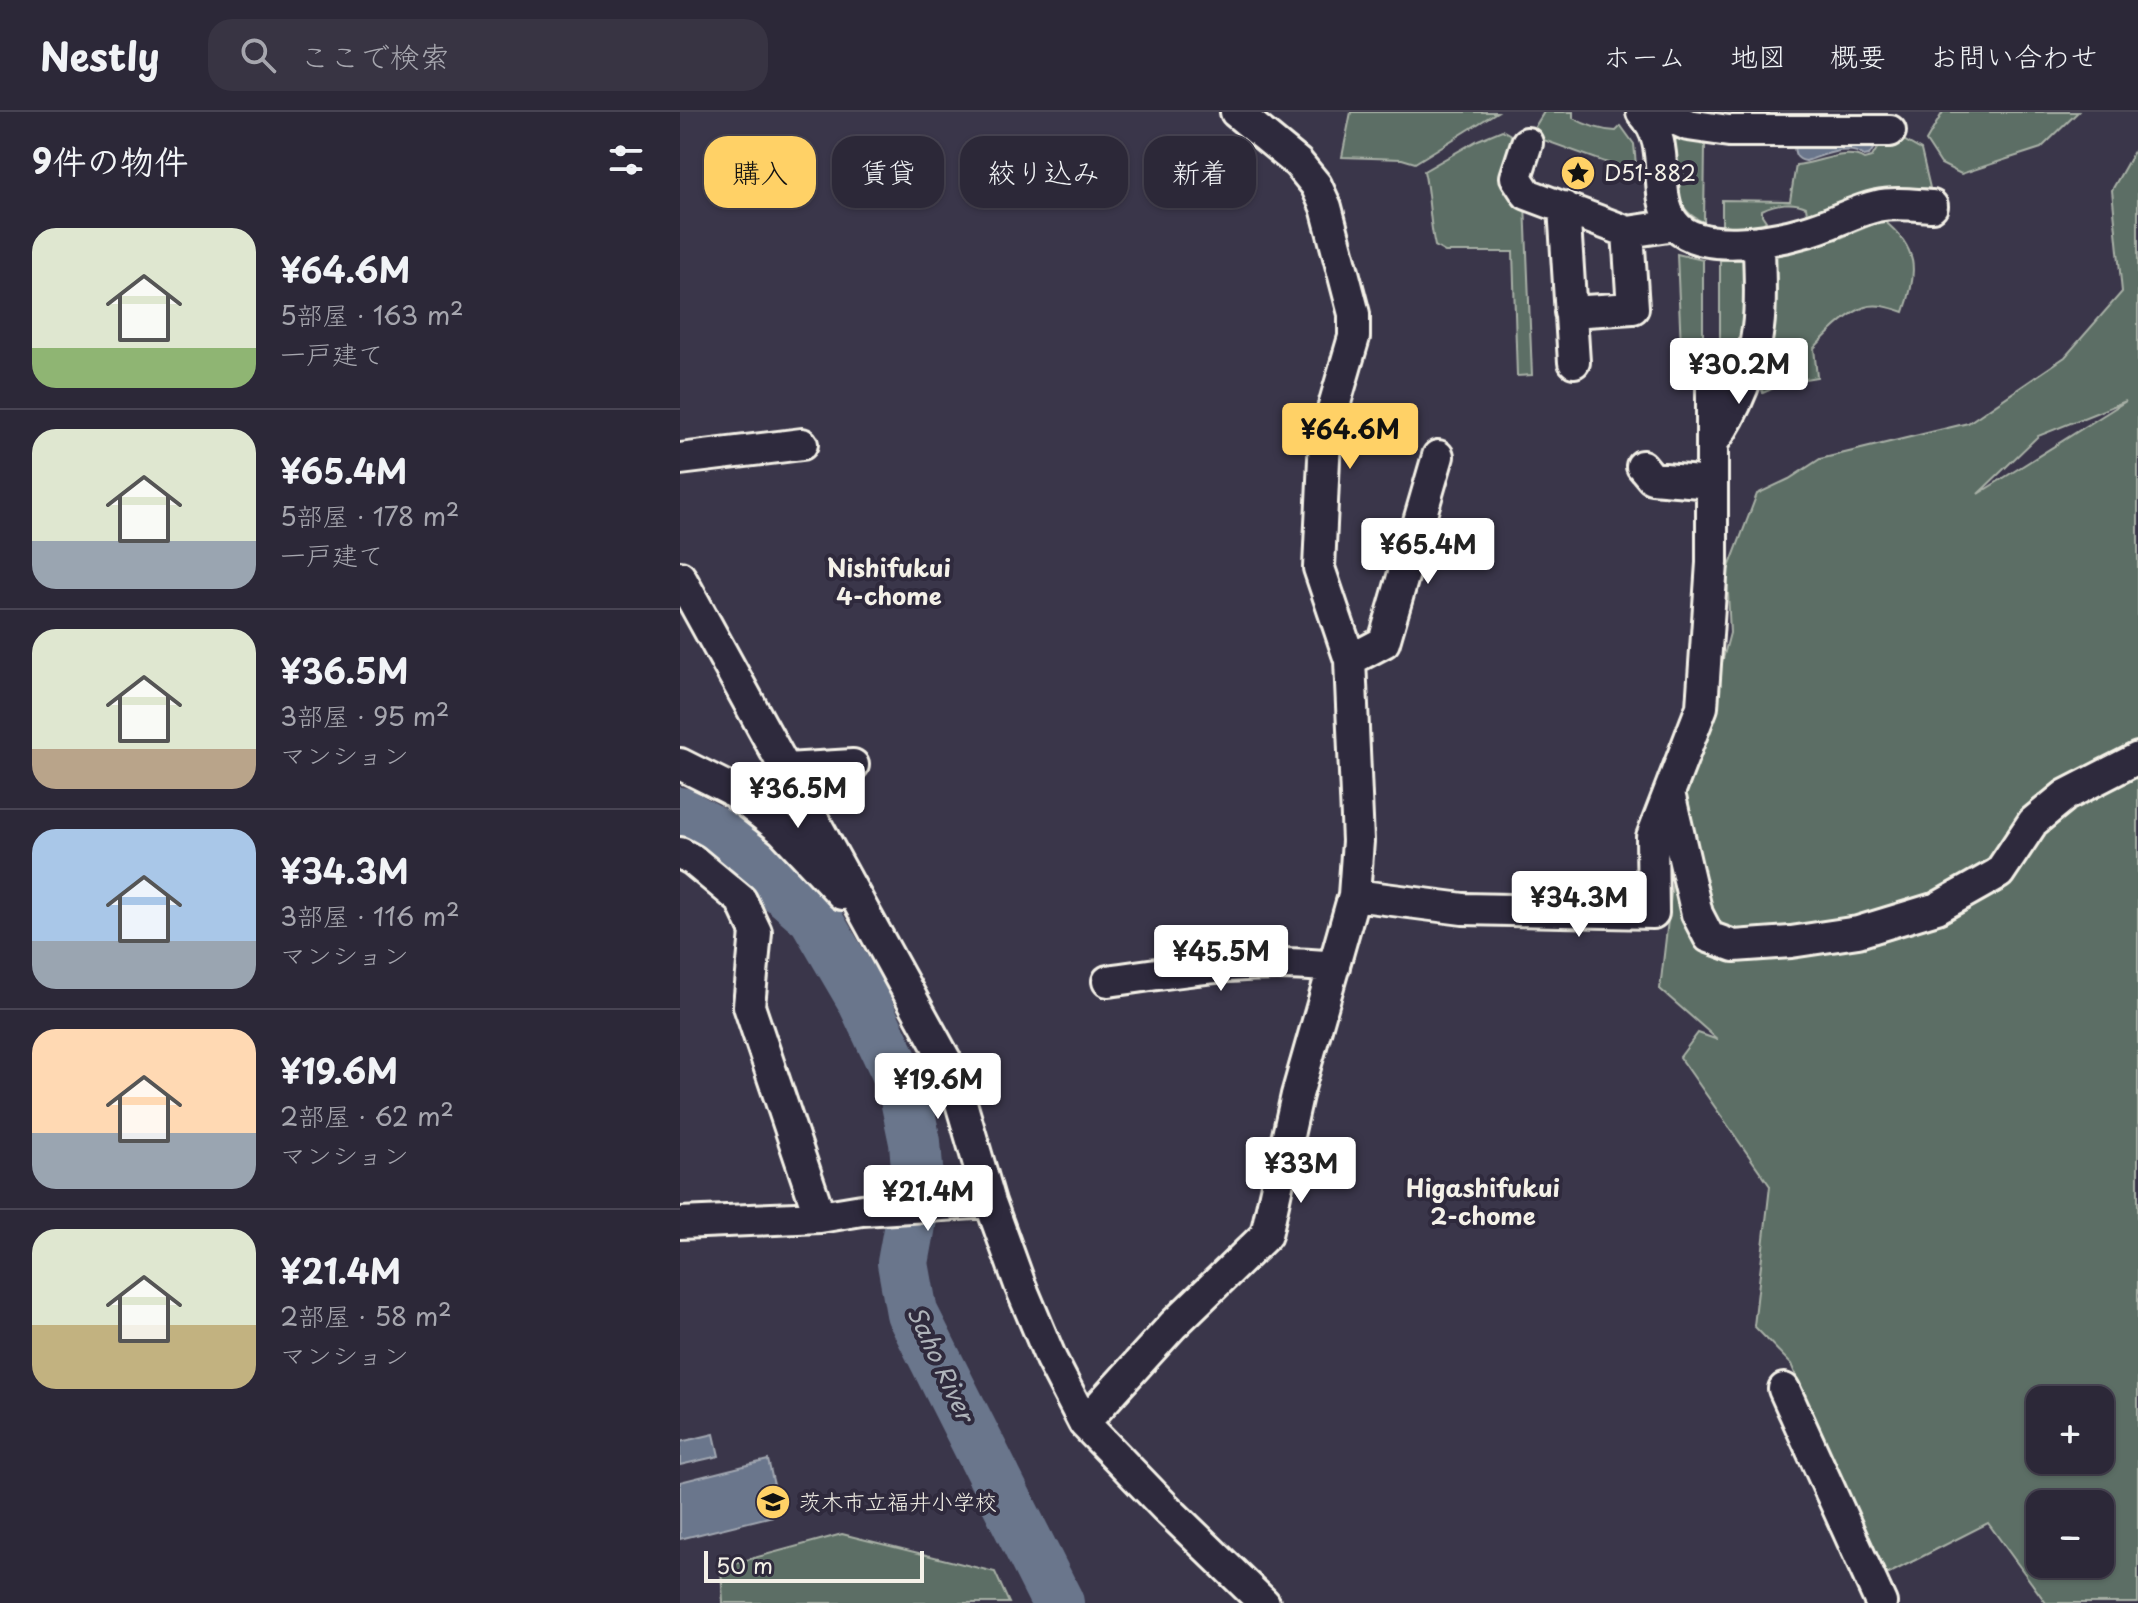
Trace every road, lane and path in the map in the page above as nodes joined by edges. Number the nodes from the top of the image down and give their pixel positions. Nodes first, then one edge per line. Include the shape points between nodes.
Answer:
1 (1236, 112) edge
2 (1642, 112) edge
3 (1659, 112) edge
4 (1890, 131) dead end
5 (1527, 143) dead end
6 (1932, 206) dead end
7 (1564, 207) junction
8 (1675, 225) junction
9 (1628, 232) junction
10 (1759, 241) junction
11 (1570, 312) junction
12 (1574, 362) dead end
13 (1712, 369) dead end
14 (1712, 443) junction
15 (802, 444) dead end
16 (1438, 456) dead end
17 (680, 459) edge
18 (1642, 466) dead end
19 (1712, 483) junction
20 (680, 577) edge
21 (1350, 660) junction
22 (2138, 758) edge
23 (680, 764) edge
24 (853, 765) dead end
25 (786, 769) junction
26 (1669, 793) junction
27 (802, 796) junction
28 (767, 818) junction
29 (680, 853) edge
30 (1354, 895) junction
31 (894, 967) junction
32 (1334, 967) junction
33 (1108, 981) dead end
34 (990, 1202) junction
35 (820, 1217) junction
36 (680, 1223) edge
37 (1784, 1389) dead end
38 (1084, 1423) junction
39 (1264, 1603) edge
40 (1881, 1603) edge

1 - 21 street via 1298,163 1316,185 1354,314 1354,337 1325,437 1319,568
2 - 8 street via 1659,139 1665,201
3 - 4 street via 1712,130
5 - 7 street via 1516,177 1527,194
6 - 10 street via 1878,205 1808,231
7 - 9 street
7 - 11 street
8 - 9 street
8 - 10 street via 1699,240
9 - 11 street via 1633,308
10 - 14 street via 1756,341 1734,408
11 - 12 street
13 - 14 street
14 - 19 street
15 - 17 street
16 - 21 street via 1384,642
18 - 19 street via 1652,478
19 - 26 street via 1702,707
20 - 25 street
21 - 30 street via 1358,841
22 - 26 street via 2066,795 2033,822 1999,873 1937,908 1858,932 1791,942 1734,946 1709,937 1697,914
23 - 28 street via 730,789
24 - 25 street
25 - 27 street
26 - 30 street via 1652,837 1653,913 1463,909
27 - 28 street
27 - 31 street
28 - 31 street via 836,885
29 - 35 street via 741,900 756,932 749,1006
30 - 32 street
31 - 34 street via 952,1072
32 - 33 street via 1270,963
32 - 38 street via 1297,1095 1266,1235 1173,1325
34 - 35 street
34 - 38 street via 1051,1359
35 - 36 street
37 - 40 street
38 - 39 street

